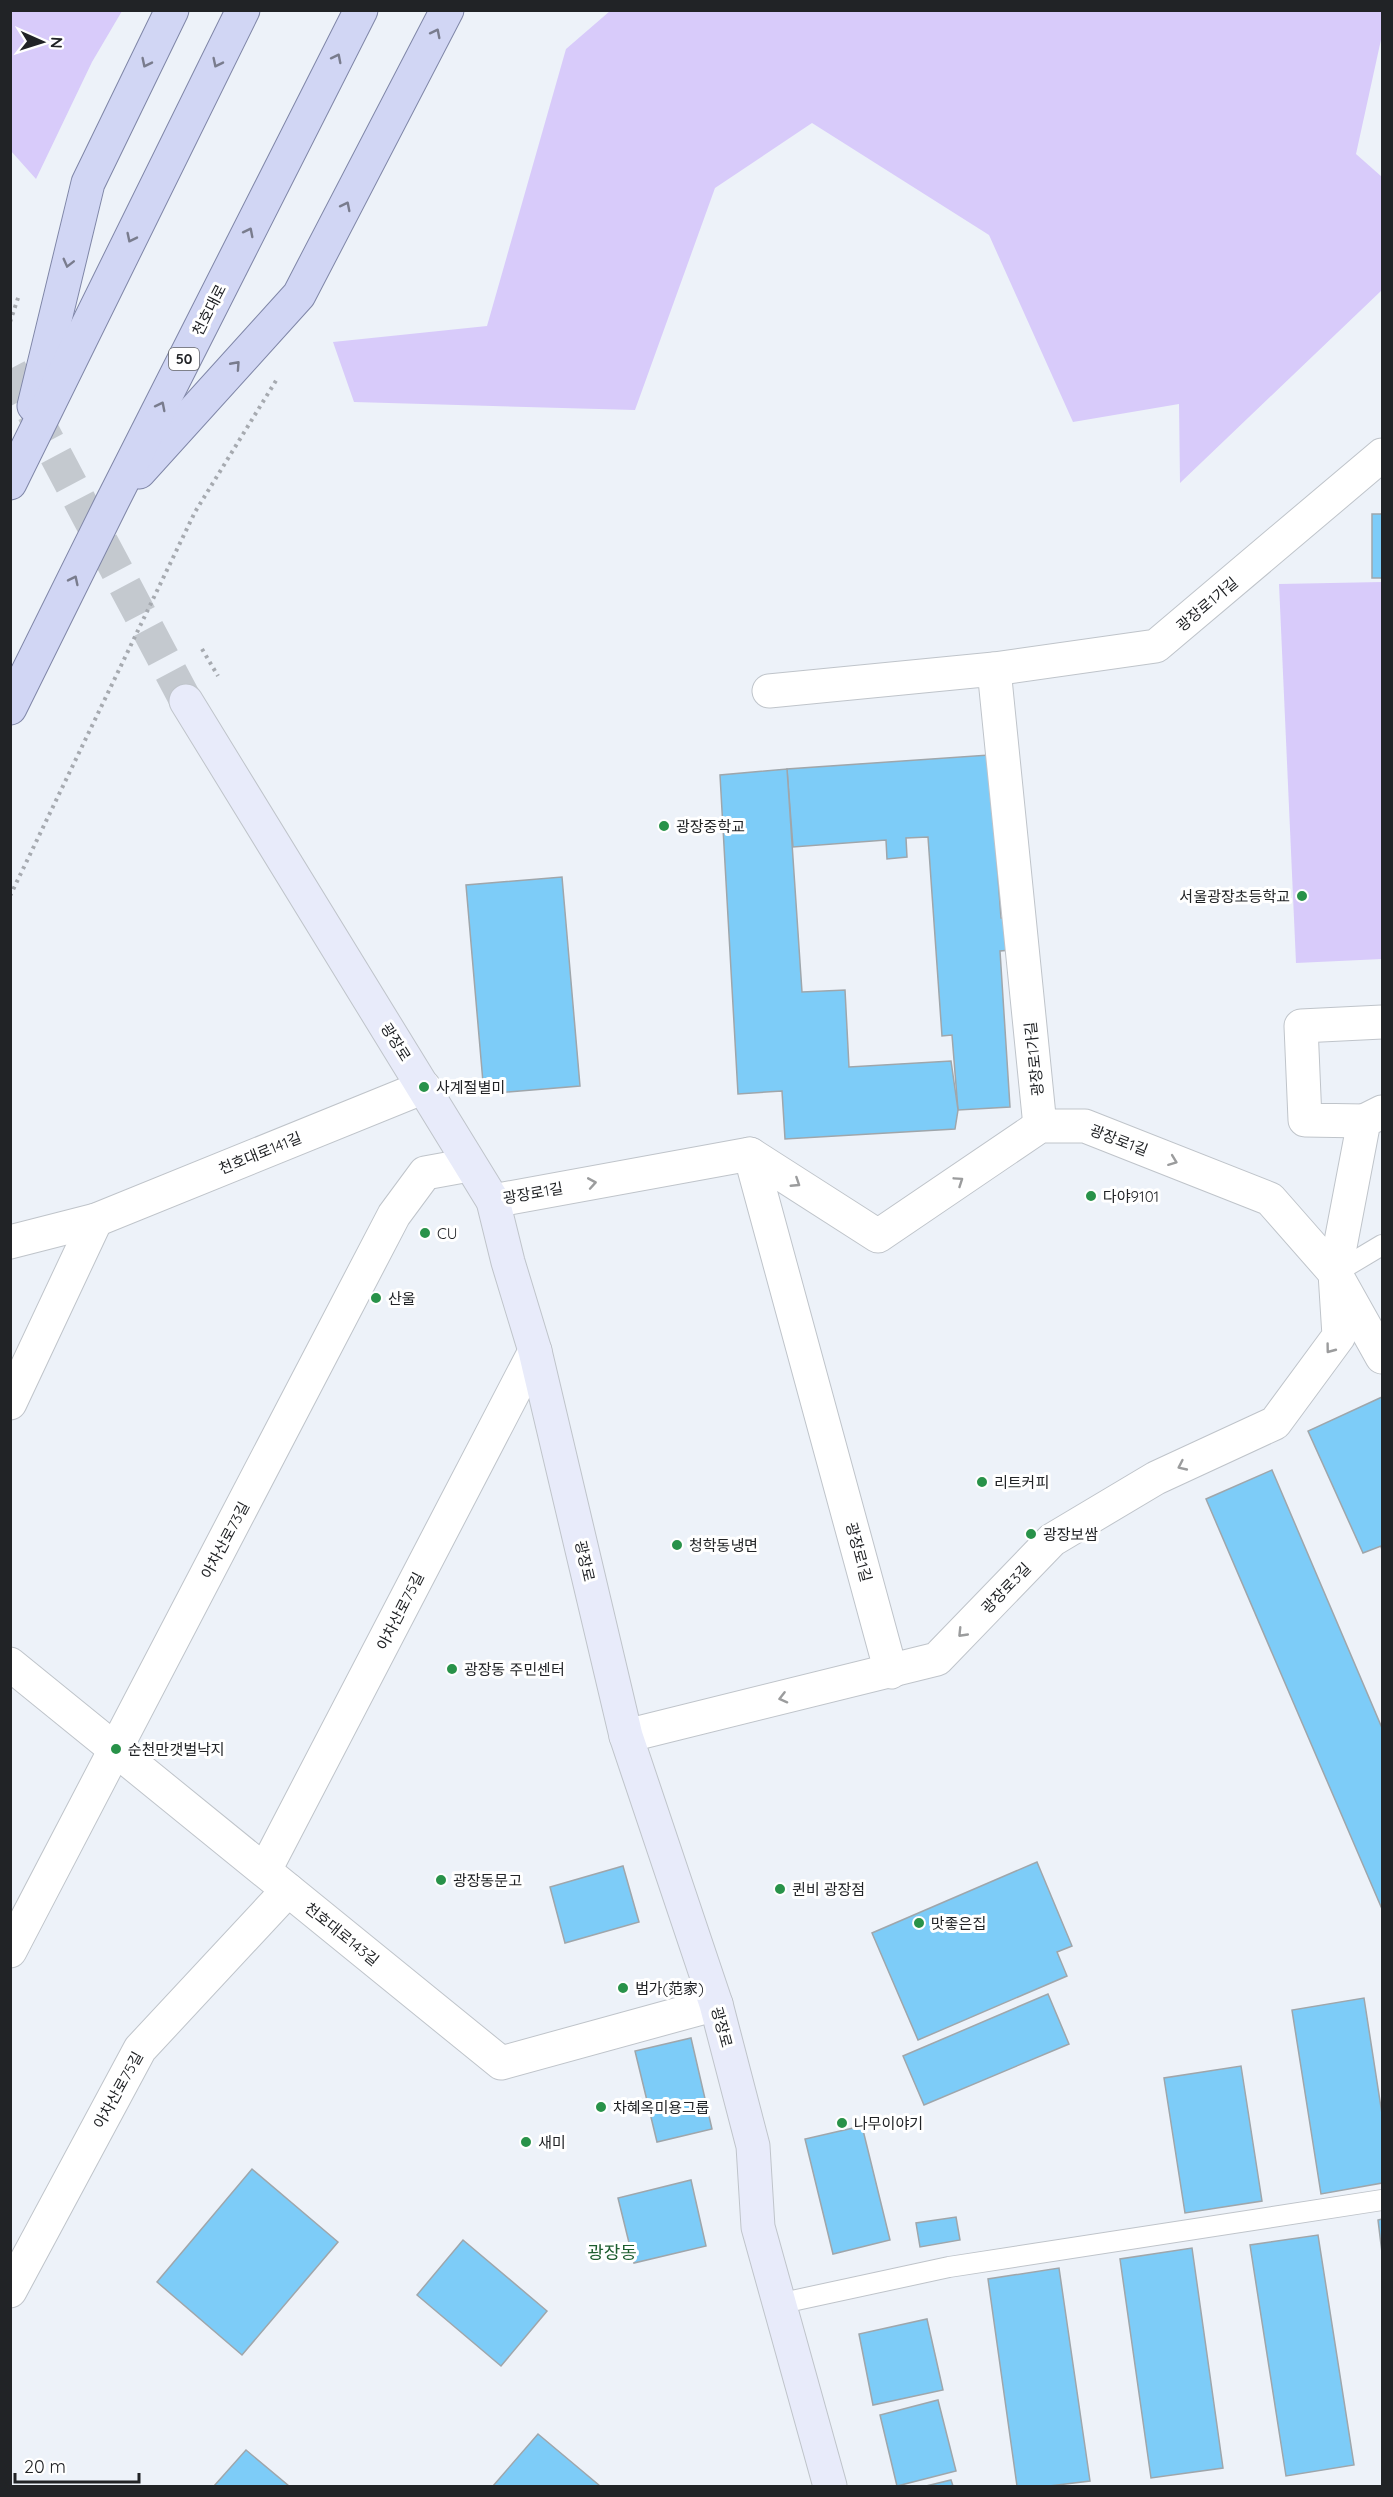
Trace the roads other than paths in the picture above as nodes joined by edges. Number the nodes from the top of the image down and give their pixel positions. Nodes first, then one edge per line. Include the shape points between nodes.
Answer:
1 (172, 10) edge
2 (243, 10) edge
3 (360, 10) edge
4 (447, 10) edge
5 (1383, 455) edge
6 (15, 475) edge
7 (112, 502) junction
8 (57, 614) junction
9 (994, 669) junction
10 (10, 685) edge
11 (769, 691) dead end
12 (186, 701) tunnel mouth
13 (10, 708) edge
14 (1383, 1022) edge
15 (424, 1087) junction
16 (1373, 1116) edge
17 (1040, 1126) junction
18 (750, 1154) junction
19 (469, 1165) junction
20 (493, 1200) junction
21 (96, 1220) junction
22 (10, 1242) edge
23 (1383, 1245) edge
24 (1335, 1273) junction
25 (535, 1351) junction
26 (1383, 1357) edge
27 (10, 1403) edge
28 (10, 1664) edge
29 (891, 1672) junction
30 (626, 1736) junction
31 (116, 1749) junction
32 (277, 1880) junction
33 (10, 1951) edge
34 (716, 2004) junction
35 (1383, 2200) edge
36 (10, 2291) edge
37 (778, 2304) junction
38 (830, 2487) edge

1 -> 6 main road via 88,183
2 -> 6 main road
7 -> 3 main road, 천호대로 / 50
7 -> 4 main road via 300,295
5 - 9 street, 광장로1가길 via 1156,646
8 -> 7 main road, 천호대로 / 50
8 - 10 lane
8 - 13 main road, 천호대로 / 50
9 - 11 street, 광장로1가길
9 - 17 street, 광장로1가길
12 - 15 street, 광장로
14 - 16 street via 1301,1026 1305,1120
15 - 19 street, 광장로
15 - 21 street, 천호대로141길
16 - 24 street, 광장로3길
18 -> 17 street via 878,1236
17 -> 24 street, 광장로1길 via 1085,1126 1270,1198
20 -> 18 street, 광장로1길
18 - 29 street, 광장로1길
19 - 20 street, 광장로
19 - 31 street, 아차산로73길 via 425,1173 394,1215
20 - 25 street, 광장로 via 507,1262
21 - 22 street, 천호대로141길
21 - 27 street
23 - 24 lane
24 - 26 street, 광장로1길
24 -> 29 street, 광장로3길 via 1339,1336 1275,1423 1156,1478 1052,1540 937,1659
25 - 30 street, 광장로
25 - 32 street, 아차산로75길
28 - 31 street, 천호대로143길
29 -> 30 street, 광장로3길
30 - 34 street, 광장로
31 - 32 street, 천호대로143길
31 - 33 street, 아차산로73길
32 - 34 street, 천호대로143길 via 501,2063
32 - 36 street, 아차산로75길 via 140,2049
34 - 37 street, 광장로 via 753,2146 758,2227
35 - 37 lane via 949,2267
37 - 38 street, 광장로

